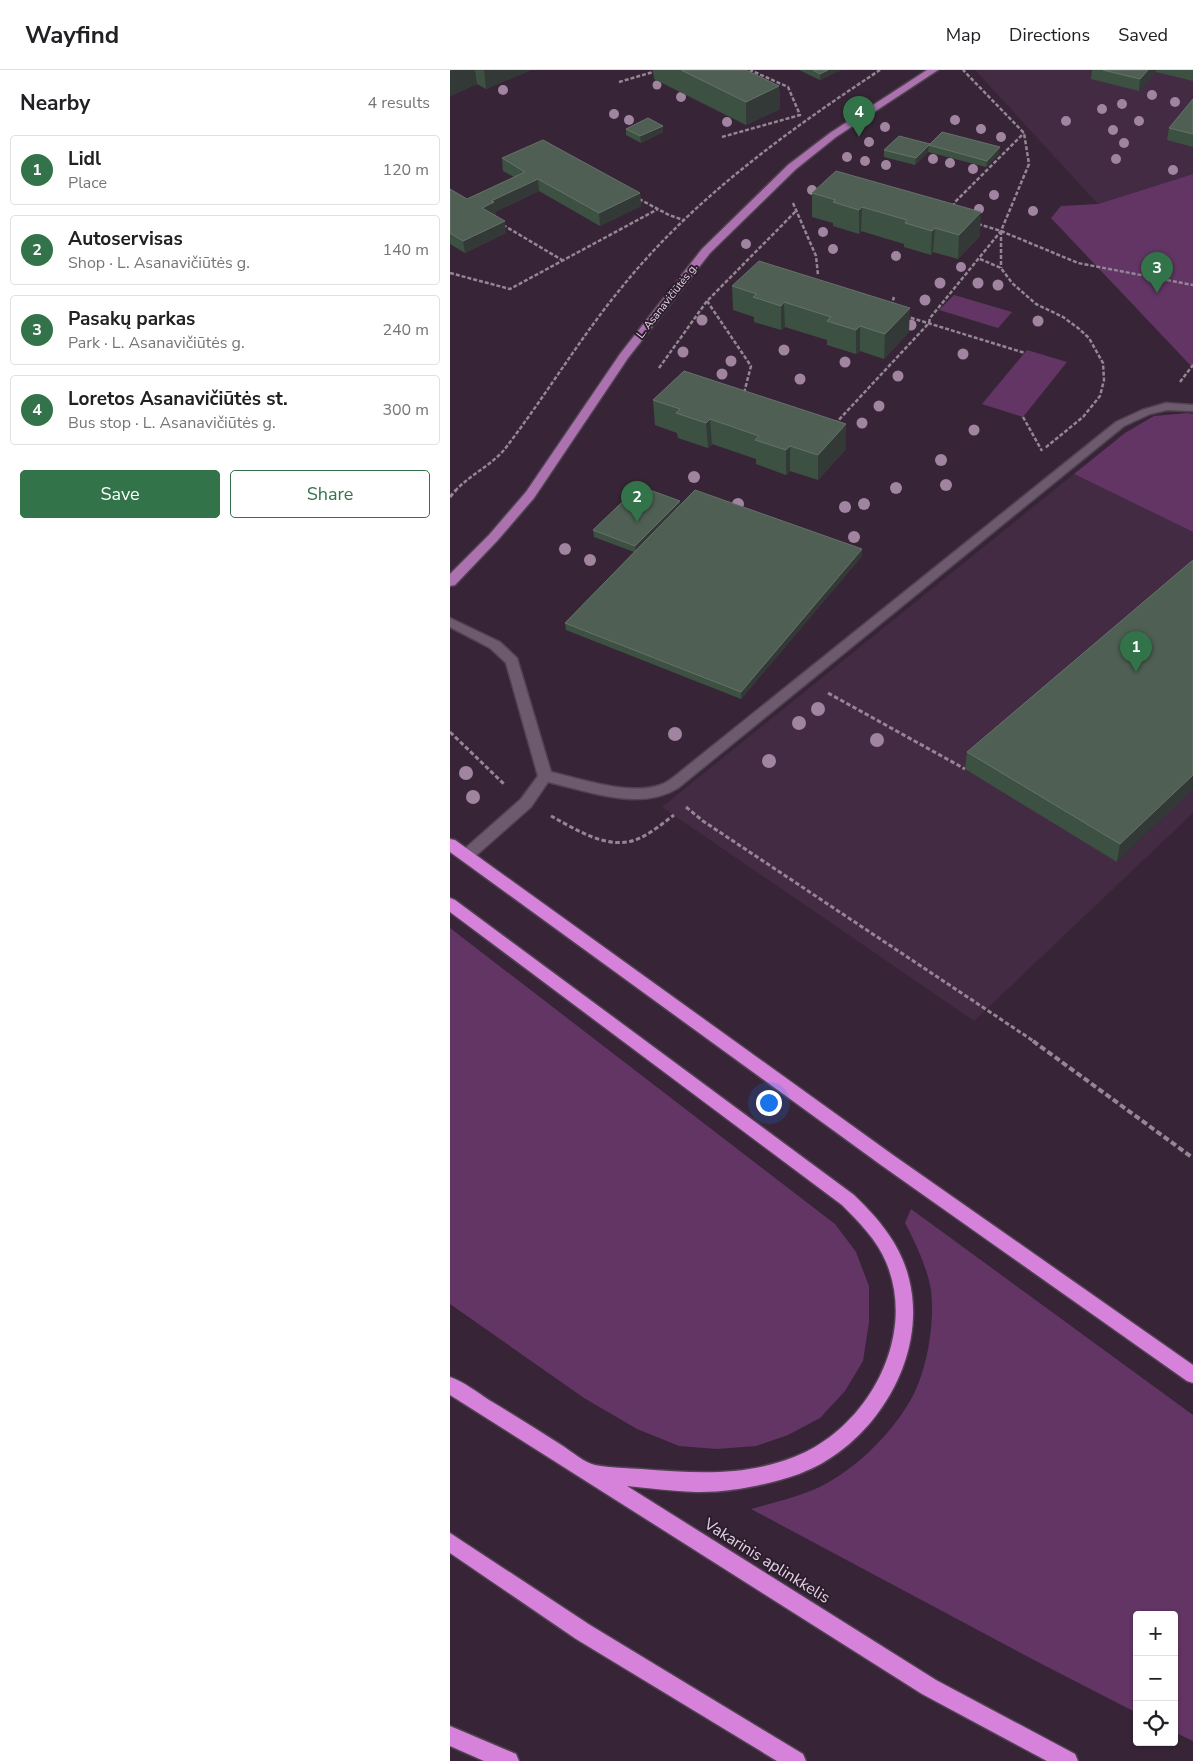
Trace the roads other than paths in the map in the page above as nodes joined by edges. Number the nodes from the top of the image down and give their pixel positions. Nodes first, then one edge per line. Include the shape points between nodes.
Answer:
1 (933, 70) edge
2 (1193, 408) edge
3 (450, 582) edge
4 (450, 622) edge
5 (546, 776) junction
6 (450, 844) edge
7 (466, 856) junction
8 (450, 904) edge
9 (1193, 1376) edge
10 (450, 1385) edge
11 (592, 1474) junction
12 (450, 1542) edge
13 (450, 1736) edge
14 (509, 1761) edge
15 (796, 1761) edge
16 (1068, 1761) edge

1 - 3 main road, L. Asanavičiūtės g. via 833,135 777,180 706,251 624,356 530,495
2 - 5 street via 1166,406 1120,424 664,790 643,793 617,791
4 - 5 street via 496,645 512,661
5 - 7 street via 526,803
6 - 7 highway
7 - 9 highway
8 - 11 highway via 848,1200 869,1220 899,1274 904,1307 902,1340 892,1377 874,1407 847,1436 816,1458 774,1472 698,1483
10 - 11 highway, Vakarinis aplinkkelis
11 - 16 highway, Vakarinis aplinkkelis via 929,1687
12 - 15 highway via 583,1632
13 - 14 highway

